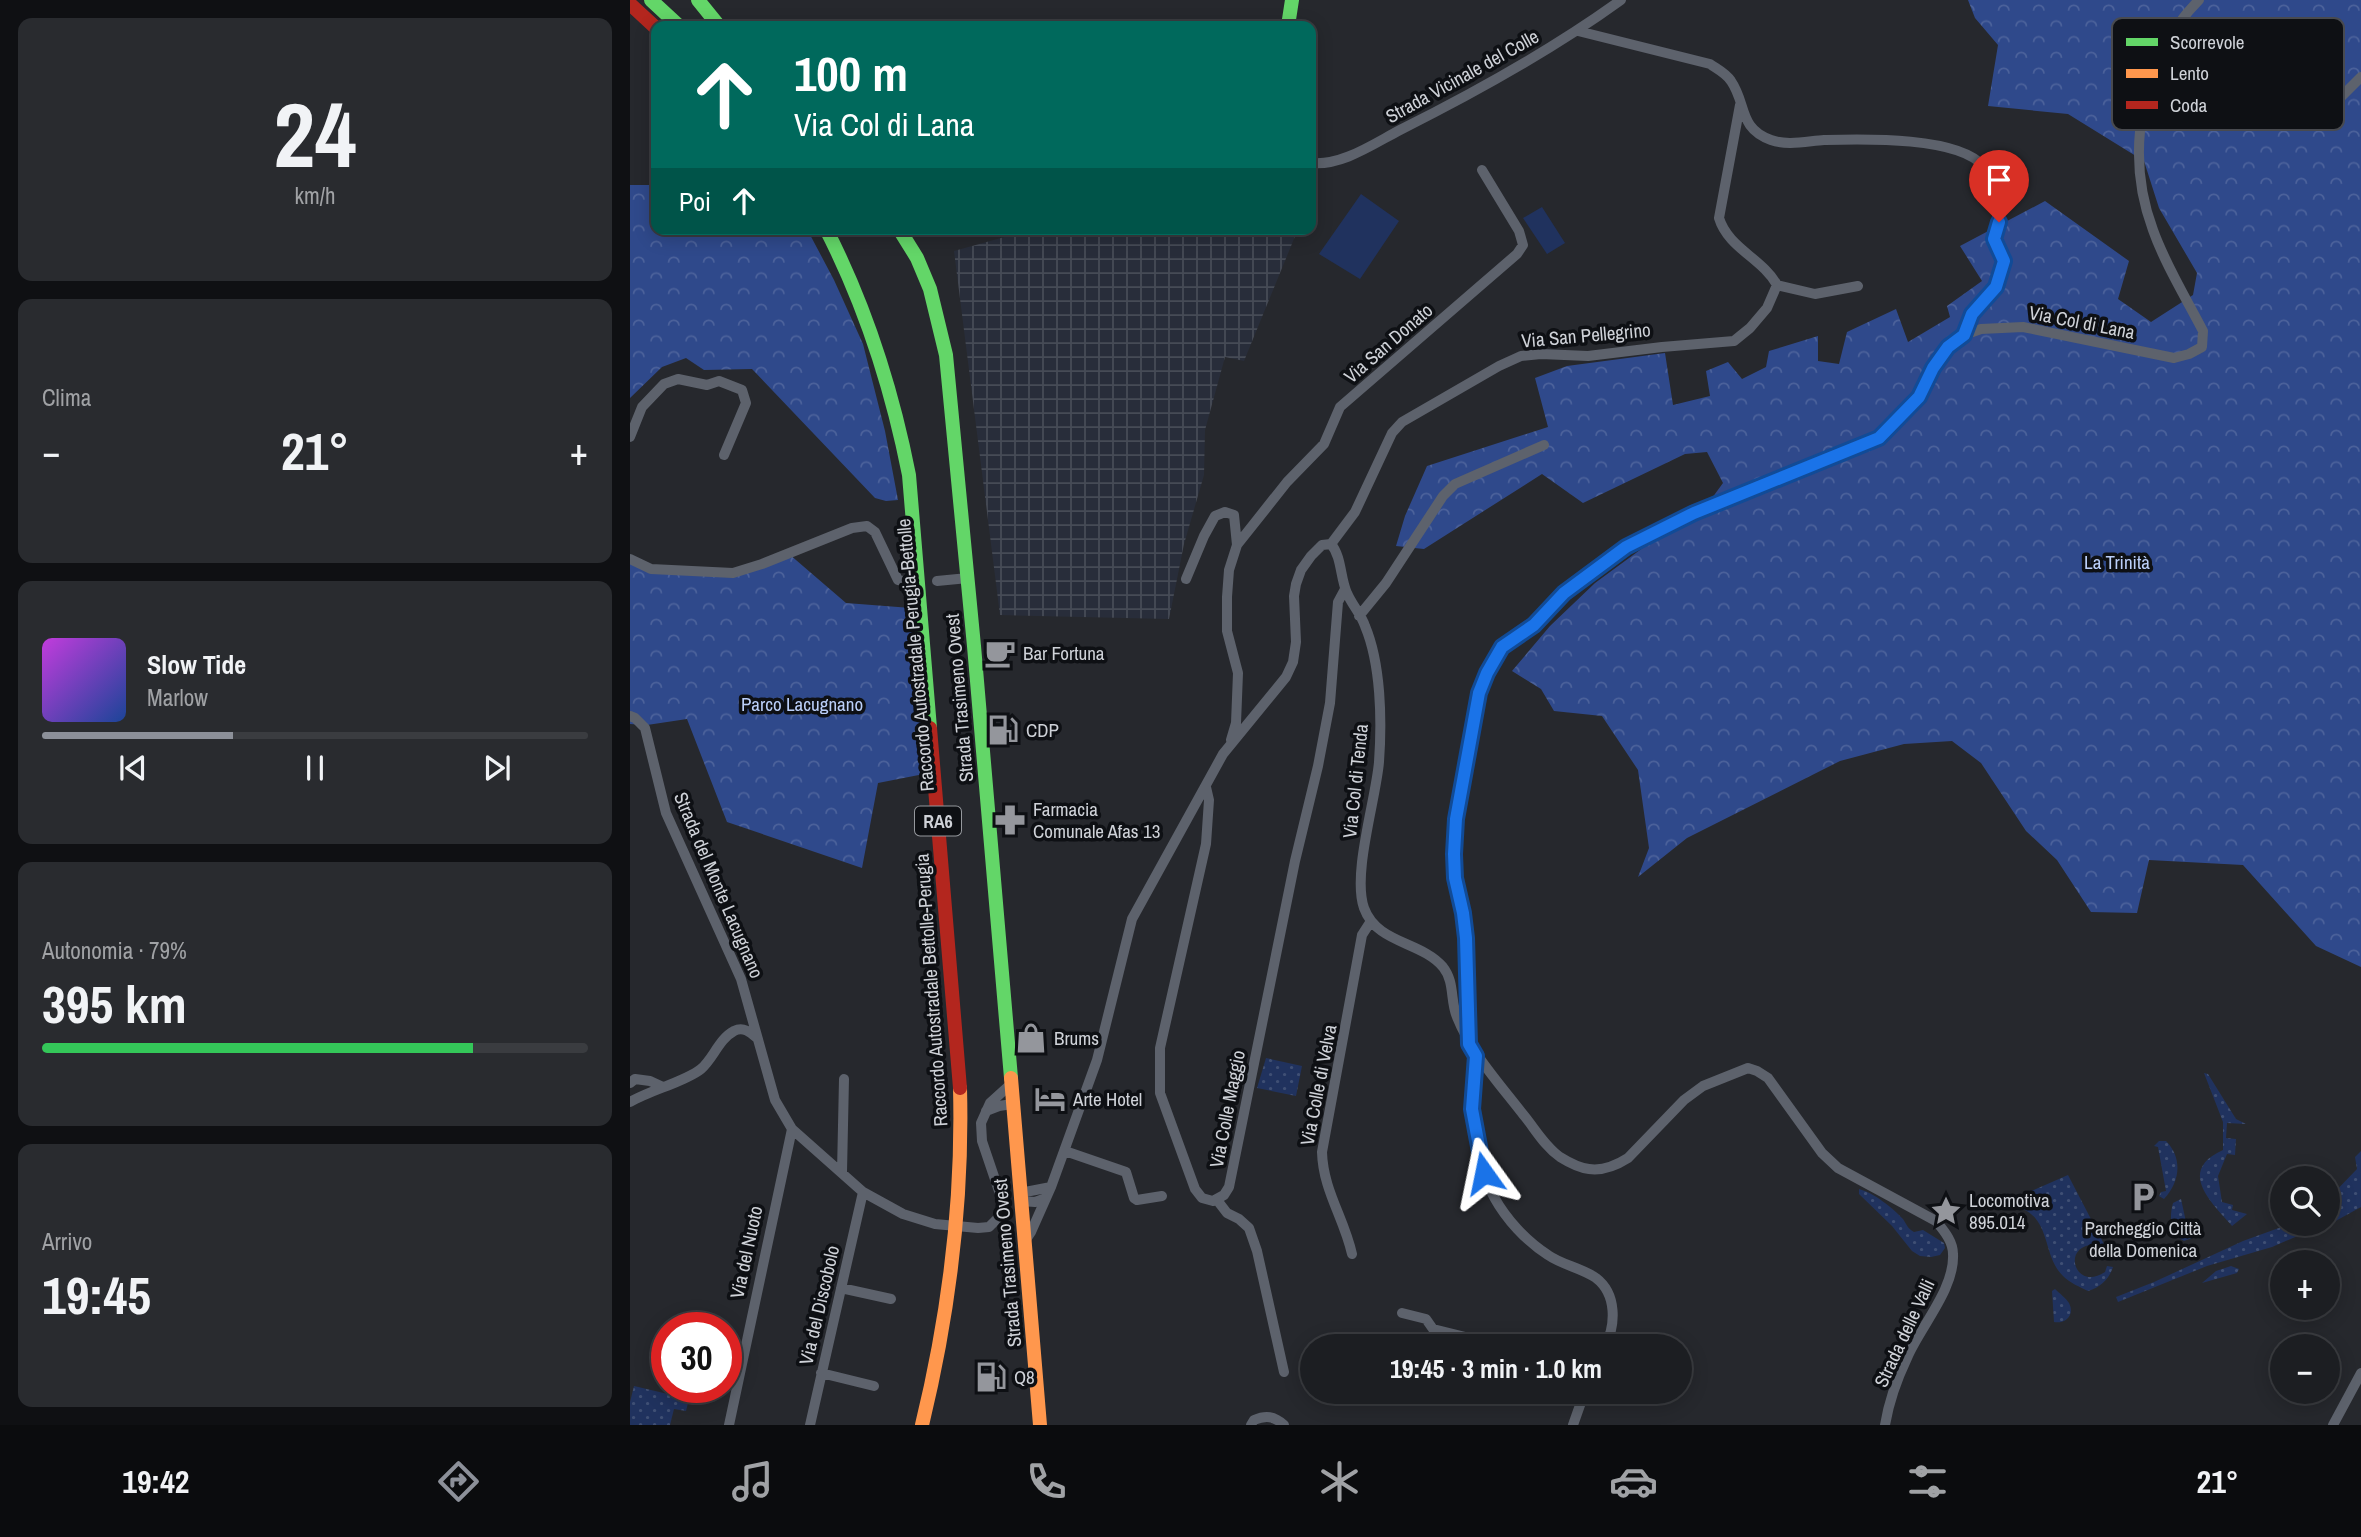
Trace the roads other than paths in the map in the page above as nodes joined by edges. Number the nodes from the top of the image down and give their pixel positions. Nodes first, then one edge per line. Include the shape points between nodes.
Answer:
1 (636, 0) edge
2 (651, 0) edge
3 (698, 0) edge
4 (1292, 0) edge
5 (1621, 0) edge
6 (2199, 0) edge
7 (630, 4) edge
8 (2184, 18) edge
9 (659, 21) edge
10 (674, 21) edge
11 (715, 21) edge
12 (1289, 21) edge
13 (651, 23) edge
14 (1578, 31) junction
15 (2361, 77) edge
16 (2344, 94) edge
17 (1740, 105) junction
18 (2141, 130) edge
19 (1316, 163) edge
20 (1482, 170) dead end
21 (828, 235) edge
22 (839, 235) edge
23 (904, 235) edge
24 (1777, 285) junction
25 (1858, 286) dead end
26 (1964, 335) junction
27 (630, 437) edge
28 (1544, 445) dead end
29 (724, 455) dead end
30 (1331, 544) junction
31 (1237, 545) junction
32 (630, 559) edge
33 (968, 578) junction
34 (1186, 579) dead end
35 (937, 581) dead end
36 (911, 582) dead end
37 (1345, 589) junction
38 (1359, 616) junction
39 (630, 716) edge
40 (1229, 746) junction
41 (1206, 787) junction
42 (1371, 920) junction
43 (758, 1039) junction
44 (1469, 1044) junction
45 (1476, 1056) junction
46 (844, 1079) dead end
47 (630, 1083) edge
48 (1011, 1084) junction
49 (663, 1087) junction
50 (630, 1102) edge
51 (1013, 1104) junction
52 (986, 1111) junction
53 (792, 1129) junction
54 (1065, 1151) junction
55 (842, 1172) junction
56 (1051, 1187) junction
57 (863, 1192) junction
58 (1162, 1196) dead end
59 (1021, 1197) junction
60 (1046, 1198) junction
61 (1217, 1200) junction
62 (1025, 1241) junction
63 (1352, 1254) dead end
64 (841, 1289) junction
65 (891, 1299) dead end
66 (1402, 1313) dead end
67 (1453, 1334) edge
68 (1611, 1334) edge
69 (1284, 1372) dead end
70 (821, 1373) junction
71 (2361, 1373) edge
72 (874, 1386) dead end
73 (1580, 1404) edge
74 (729, 1425) edge
75 (810, 1425) edge
76 (922, 1425) edge
77 (931, 1425) edge
78 (1040, 1425) edge
79 (1251, 1425) edge
80 (1284, 1425) edge
81 (1573, 1425) edge
82 (1885, 1425) edge
83 (2333, 1425) edge

1 - 9 main road
2 - 10 main road
3 - 11 main road
4 - 12 main road
5 - 14 street, Strada Vicinale del Colle
6 - 8 street, Via Col di Lana
7 - 13 main road
14 - 17 street via 1710,64 1731,82
14 - 19 street, Strada Vicinale del Colle via 1351,155
15 - 16 street
17 - 24 street via 1719,218 1723,232 1772,275
17 - 26 street via 1746,122 1772,141 1850,139 1940,145 1974,157 1986,169 1999,222 1994,239 2004,261 1996,287 1972,314
18 - 26 street, Via Col di Lana via 2139,168 2145,205 2153,232 2203,331 2202,347 2174,358 2023,327 1981,329
20 - 31 street, Via San Donato via 1523,245 1340,407 1324,444
21 - 76 main road, Raccordo Autostradale Bettolle-Perugia / RA6 via 872,331 909,475 959,1066 959,1175 952,1263
22 - 77 main road, Raccordo Autostradale Perugia-Bettolle / RA6 via 869,295 890,354 918,462 968,1065 968,1188 962,1261
23 - 33 main road, Strada Trasimeno Ovest via 922,267 941,322
24 - 25 street via 1815,294
24 - 30 street, Via San Pellegrino via 1767,308 1734,341 1588,356 1521,356 1402,422 1392,433 1355,512
26 - 44 street via 1948,347 1919,397 1879,438 1694,513 1626,547 1502,647 1479,693 1456,819 1455,878 1466,938
27 - 29 street via 642,407 664,384 678,379 707,385 719,381 742,390 746,403
28 - 38 street via 1455,484
30 - 37 street, Via Col di Tenda
30 - 40 street via 1322,545 1311,556 1296,584 1296,642 1286,677
31 - 34 street, Via San Donato via 1234,515 1215,516
31 - 40 street, Via San Donato via 1227,597 1227,631 1238,673 1236,723
32 - 36 street via 651,569 733,573 867,526 875,532 898,580
33 - 35 street
33 - 48 main road, Strada Trasimeno Ovest
37 - 38 street, Via Col di Tenda
37 - 61 street, Via Colle Maggio via 1338,602 1330,703 1318,766 1229,1187
38 - 42 street, Via Col di Tenda via 1371,643 1380,715 1361,892
39 - 43 street, Strada del Monte Lacugnano via 645,728 666,813 741,979
40 - 41 street
41 - 54 street via 1132,919 1102,1042
41 - 61 street, Via Colle Maggio via 1206,844 1160,1048 1159,1081 1195,1189 1202,1198
42 - 44 street via 1387,935 1442,965 1450,978 1455,1014
42 - 63 street, Via Colle di Velva via 1362,935 1322,1152 1322,1172
43 - 49 street via 747,1030 736,1030 701,1069
43 - 53 street, Strada del Monte Lacugnano via 775,1100
44 - 45 street
45 - 68 street via 1472,1109 1492,1195 1520,1231 1548,1255 1596,1278 1604,1287 1614,1315
45 - 82 street, Strada delle Valli via 1559,1157 1587,1169 1602,1169 1628,1158 1703,1086 1748,1068 1757,1071 1768,1078 1838,1168 1936,1221 1954,1256 1950,1276 1908,1356
46 - 55 street
47 - 49 street via 635,1079
48 - 51 main road, Strada Trasimeno Ovest
48 - 52 street
49 - 50 street
51 - 52 street
51 - 59 main road, Strada Trasimeno Ovest
52 - 57 street, Strada del Monte Lacugnano via 982,1141 1003,1203 1000,1216 989,1227 935,1224 903,1214
53 - 55 street, Strada del Monte Lacugnano
53 - 74 street, Via del Nuoto
54 - 56 street
54 - 58 street via 1126,1172 1138,1200
55 - 57 street, Strada del Monte Lacugnano
56 - 59 street
56 - 60 street
57 - 64 street, Via del Discobolo
59 - 60 street via 1035,1202
59 - 62 main road, Strada Trasimeno Ovest
60 - 62 street
61 - 69 street via 1249,1228
62 - 78 main road, Strada Trasimeno Ovest
64 - 65 street
64 - 70 street, Via del Discobolo
66 - 67 street via 1426,1319 1433,1329
70 - 72 street
70 - 75 street, Via del Discobolo
71 - 83 street
73 - 81 street
79 - 80 street via 1265,1415

